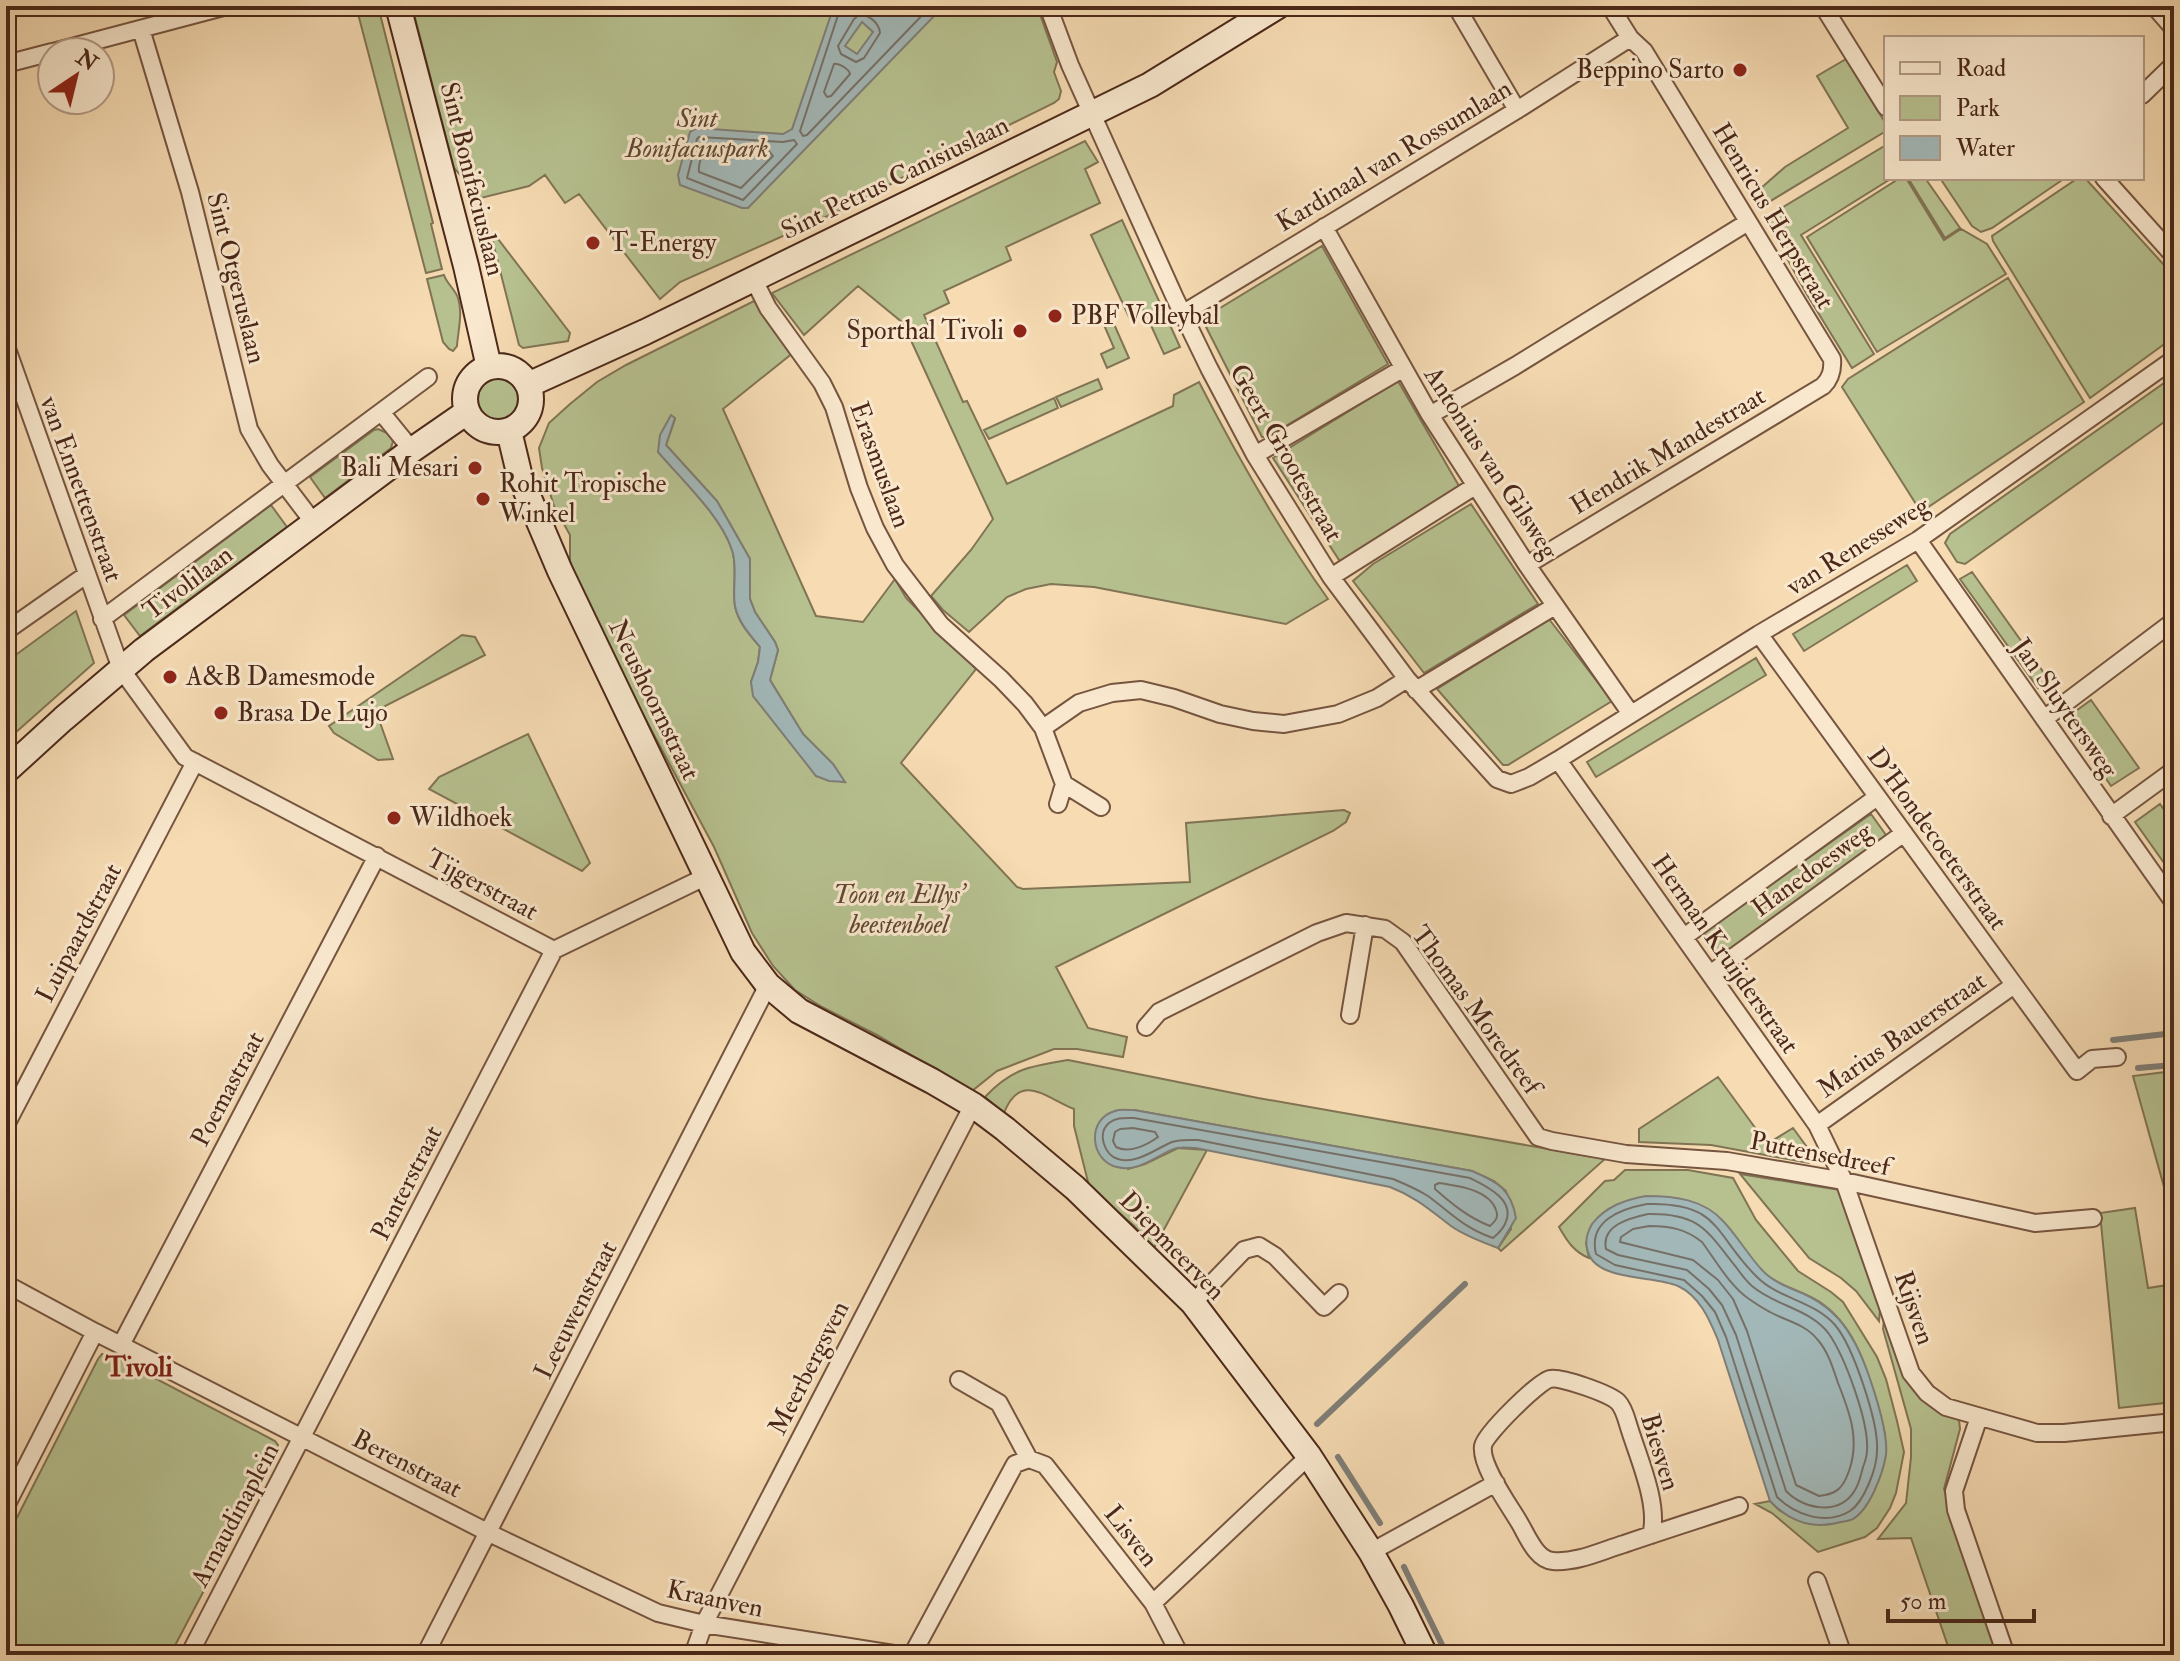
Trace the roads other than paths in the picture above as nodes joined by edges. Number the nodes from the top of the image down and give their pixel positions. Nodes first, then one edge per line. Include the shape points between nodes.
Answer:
1 (227, 6) edge
2 (398, 6) edge
3 (1048, 6) edge
4 (1278, 6) edge
5 (1456, 6) edge
6 (1610, 6) edge
7 (1823, 6) edge
8 (2154, 6) edge
9 (141, 29) junction
10 (2174, 29) edge
11 (114, 36) edge
12 (1630, 38) junction
13 (36, 56) edge
14 (6, 64) edge
15 (2174, 64) edge
16 (2144, 93) edge
17 (1884, 104) edge
18 (1517, 110) junction
19 (1091, 113) junction
20 (2106, 180) edge
21 (1748, 222) junction
22 (1324, 227) junction
23 (2174, 256) edge
24 (753, 278) junction
25 (1182, 314) junction
26 (6, 346) edge
27 (2174, 359) edge
28 (489, 367) junction
29 (1402, 369) junction
30 (1831, 375) joint
31 (428, 377) dead end
32 (528, 385) junction
33 (13, 393) edge
34 (381, 412) junction
35 (467, 412) junction
36 (1430, 415) junction
37 (509, 431) junction
38 (412, 450) junction
39 (1255, 455) junction
40 (283, 482) junction
41 (1475, 486) junction
42 (314, 523) junction
43 (1918, 540) junction
44 (1527, 565) junction
45 (86, 575) junction
46 (1331, 577) junction
47 (1555, 606) junction
48 (102, 619) junction
49 (2174, 621) edge
50 (6, 631) edge
51 (1759, 634) junction
52 (121, 669) junction
53 (1412, 684) junction
54 (1631, 714) junction
55 (2044, 719) junction
56 (1043, 728) junction
57 (1558, 760) junction
58 (195, 762) junction
59 (2174, 770) edge
60 (6, 771) edge
61 (1064, 784) junction
62 (1877, 797) junction
63 (1058, 804) dead end
64 (1101, 807) dead end
65 (2111, 816) junction
66 (1904, 833) junction
67 (377, 856) junction
68 (707, 876) junction
69 (2174, 903) edge
70 (1365, 925) junction
71 (1684, 937) junction
72 (554, 950) junction
73 (1710, 974) junction
74 (768, 985) junction
75 (2014, 985) junction
76 (1350, 1015) dead end
77 (1146, 1027) dead end
78 (2117, 1057) dead end
79 (973, 1105) junction
80 (6, 1125) edge
81 (1817, 1125) junction
82 (1538, 1137) joint
83 (1844, 1181) junction
84 (2093, 1218) dead end
85 (6, 1284) edge
86 (1339, 1293) dead end
87 (1193, 1303) junction
88 (95, 1332) junction
89 (121, 1345) junction
90 (959, 1380) dead end
91 (1979, 1417) junction
92 (2174, 1422) edge
93 (302, 1438) junction
94 (1309, 1456) junction
95 (1029, 1459) junction
96 (1496, 1483) junction
97 (6, 1506) edge
98 (1739, 1506) dead end
99 (489, 1533) junction
100 (1651, 1535) junction
101 (1371, 1552) junction
102 (1817, 1581) dead end
103 (1153, 1603) junction
104 (704, 1624) junction
105 (189, 1655) edge
106 (425, 1655) edge
107 (693, 1655) edge
108 (900, 1655) edge
109 (912, 1655) edge
110 (1180, 1655) edge
111 (1425, 1655) edge
112 (1843, 1655) edge
113 (2006, 1655) edge

1 - 9 street
2 - 28 street, Sint Bonifaciuslaan
3 - 19 street, Geert Grootestraat
4 - 19 street, Sint Petrus Canisiuslaan via 1150,85
5 - 18 street
6 - 12 street, Henricus Herpstraat
7 - 17 street
8 - 10 street
9 - 11 street
9 - 40 street, Sint Otgeruslaan via 190,192 249,429
12 - 18 street, Kardinaal van Rossumlaan
12 - 21 street, Henricus Herpstraat via 1644,51
13 - 14 street
15 - 16 street
18 - 22 street, Kardinaal van Rossumlaan
19 - 24 street, Sint Petrus Canisiuslaan
19 - 25 street, Geert Grootestraat
20 - 23 street
21 - 30 street, Henricus Herpstraat via 1832,359
21 - 36 street
22 - 25 street, Kardinaal van Rossumlaan
22 - 29 street, Antonius van Gilsweg
24 - 32 street, Sint Petrus Canisiuslaan
24 - 56 street, Erasmuslaan via 834,407 859,488 895,565 941,625 1001,679
25 - 39 street, Geert Grootestraat
26 - 33 street, van Ennettenstraat
27 - 43 street, van Renesseweg
28 - 32 street via 512,369
28 - 35 street via 465,390
29 - 36 street, Antonius van Gilsweg
29 - 39 street
30 - 44 street, Hendrik Mandestraat via 1823,386
31 - 34 street, Tivolilaan
32 - 37 street via 526,417
33 - 45 street, van Ennettenstraat
34 - 38 street
34 - 40 street, Tivolilaan
35 - 37 street via 489,432
35 - 38 street, Tivolilaan
36 - 41 street, Antonius van Gilsweg
37 - 68 street, Neushoornstraat via 520,477 560,571
38 - 42 street, Tivolilaan
39 - 46 street, Geert Grootestraat
40 - 42 street, Sint Otgeruslaan
40 - 48 street, Tivolilaan
41 - 44 street, Antonius van Gilsweg
41 - 46 street
42 - 52 street, Tivolilaan
43 - 51 street, van Renesseweg
43 - 55 street, Jan Sluytersweg
44 - 47 street, Antonius van Gilsweg
45 - 48 street, van Ennettenstraat
45 - 50 street
46 - 53 street, Geert Grootestraat
47 - 53 street
47 - 54 street, Antonius van Gilsweg
48 - 52 street, van Ennettenstraat
49 - 55 street
51 - 54 street, van Renesseweg
51 - 62 street, D'Hondecoeterstraat
52 - 58 street, van Ennettenstraat via 185,757
52 - 60 street, Tivolilaan
53 - 56 street via 1338,714 1284,724 1220,714 1141,690 1112,693 1079,703
53 - 57 street, Geert Grootestraat via 1497,779 1511,784
54 - 57 street, van Renesseweg
55 - 65 street, Jan Sluytersweg
56 - 61 street, Erasmuslaan
57 - 71 street, Herman Kruijderstraat
58 - 67 street, Tijgerstraat
58 - 80 street, Luipaardstraat
59 - 65 street
61 - 63 street
61 - 64 street
62 - 66 street, D'Hondecoeterstraat
62 - 71 street, Hanedoesweg
65 - 69 street, Jan Sluytersweg
66 - 73 street, Hanedoesweg
66 - 75 street, D'Hondecoeterstraat
67 - 72 street, Tijgerstraat
67 - 89 street, Poemastraat
68 - 72 street, Tijgerstraat
68 - 74 street, Neushoornstraat via 743,952
70 - 76 street
70 - 77 street via 1346,923 1317,933 1159,1012
70 - 82 street, Thomas Moredreef via 1385,929 1403,942
71 - 73 street, Herman Kruijderstraat
72 - 93 street, Panterstraat
73 - 81 street, Herman Kruijderstraat
74 - 79 street, Diepmeerven via 799,1011
74 - 99 street, Leeuwenstraat
75 - 78 street, D'Hondecoeterstraat via 2077,1071 2092,1059
75 - 81 street, Marius Bauerstraat
79 - 87 street, Diepmeerven via 1075,1188
79 - 104 street, Meerbergsven
81 - 83 street, Herman Kruijderstraat
82 - 83 street, Puttensedreef via 1626,1154 1714,1159
83 - 84 street, Puttensedreef via 2035,1223
83 - 91 street, Rijsven via 1911,1373 1946,1407
85 - 88 street, Arnaudinaplein
86 - 87 street via 1324,1307 1259,1246 1244,1250
87 - 94 street, Diepmeerven
88 - 89 street, Arnaudinaplein
88 - 97 street
89 - 93 street, Arnaudinaplein
90 - 95 street, Lisven via 999,1403
91 - 92 street, Rijsven via 2037,1433
91 - 113 street via 1954,1491 1956,1510
93 - 99 street, Berenstraat
93 - 105 street, Arnaudinaplein
94 - 101 street, Diepmeerven
94 - 103 street
95 - 103 street, Lisven via 1045,1465
95 - 109 street via 1015,1464
96 - 100 street, Biesven via 1536,1551 1549,1561 1571,1561
96 - 100 street, Biesven via 1483,1445 1542,1381 1554,1377 1606,1394 1625,1416 1653,1504
96 - 101 street
98 - 100 street, Biesven
99 - 104 street, Kraanven via 658,1613
99 - 106 street, Leeuwenstraat
101 - 111 street, Diepmeerven
102 - 112 street
103 - 110 street, Lisven
104 - 107 street, Meerbergsven
104 - 108 street, Kraanven

